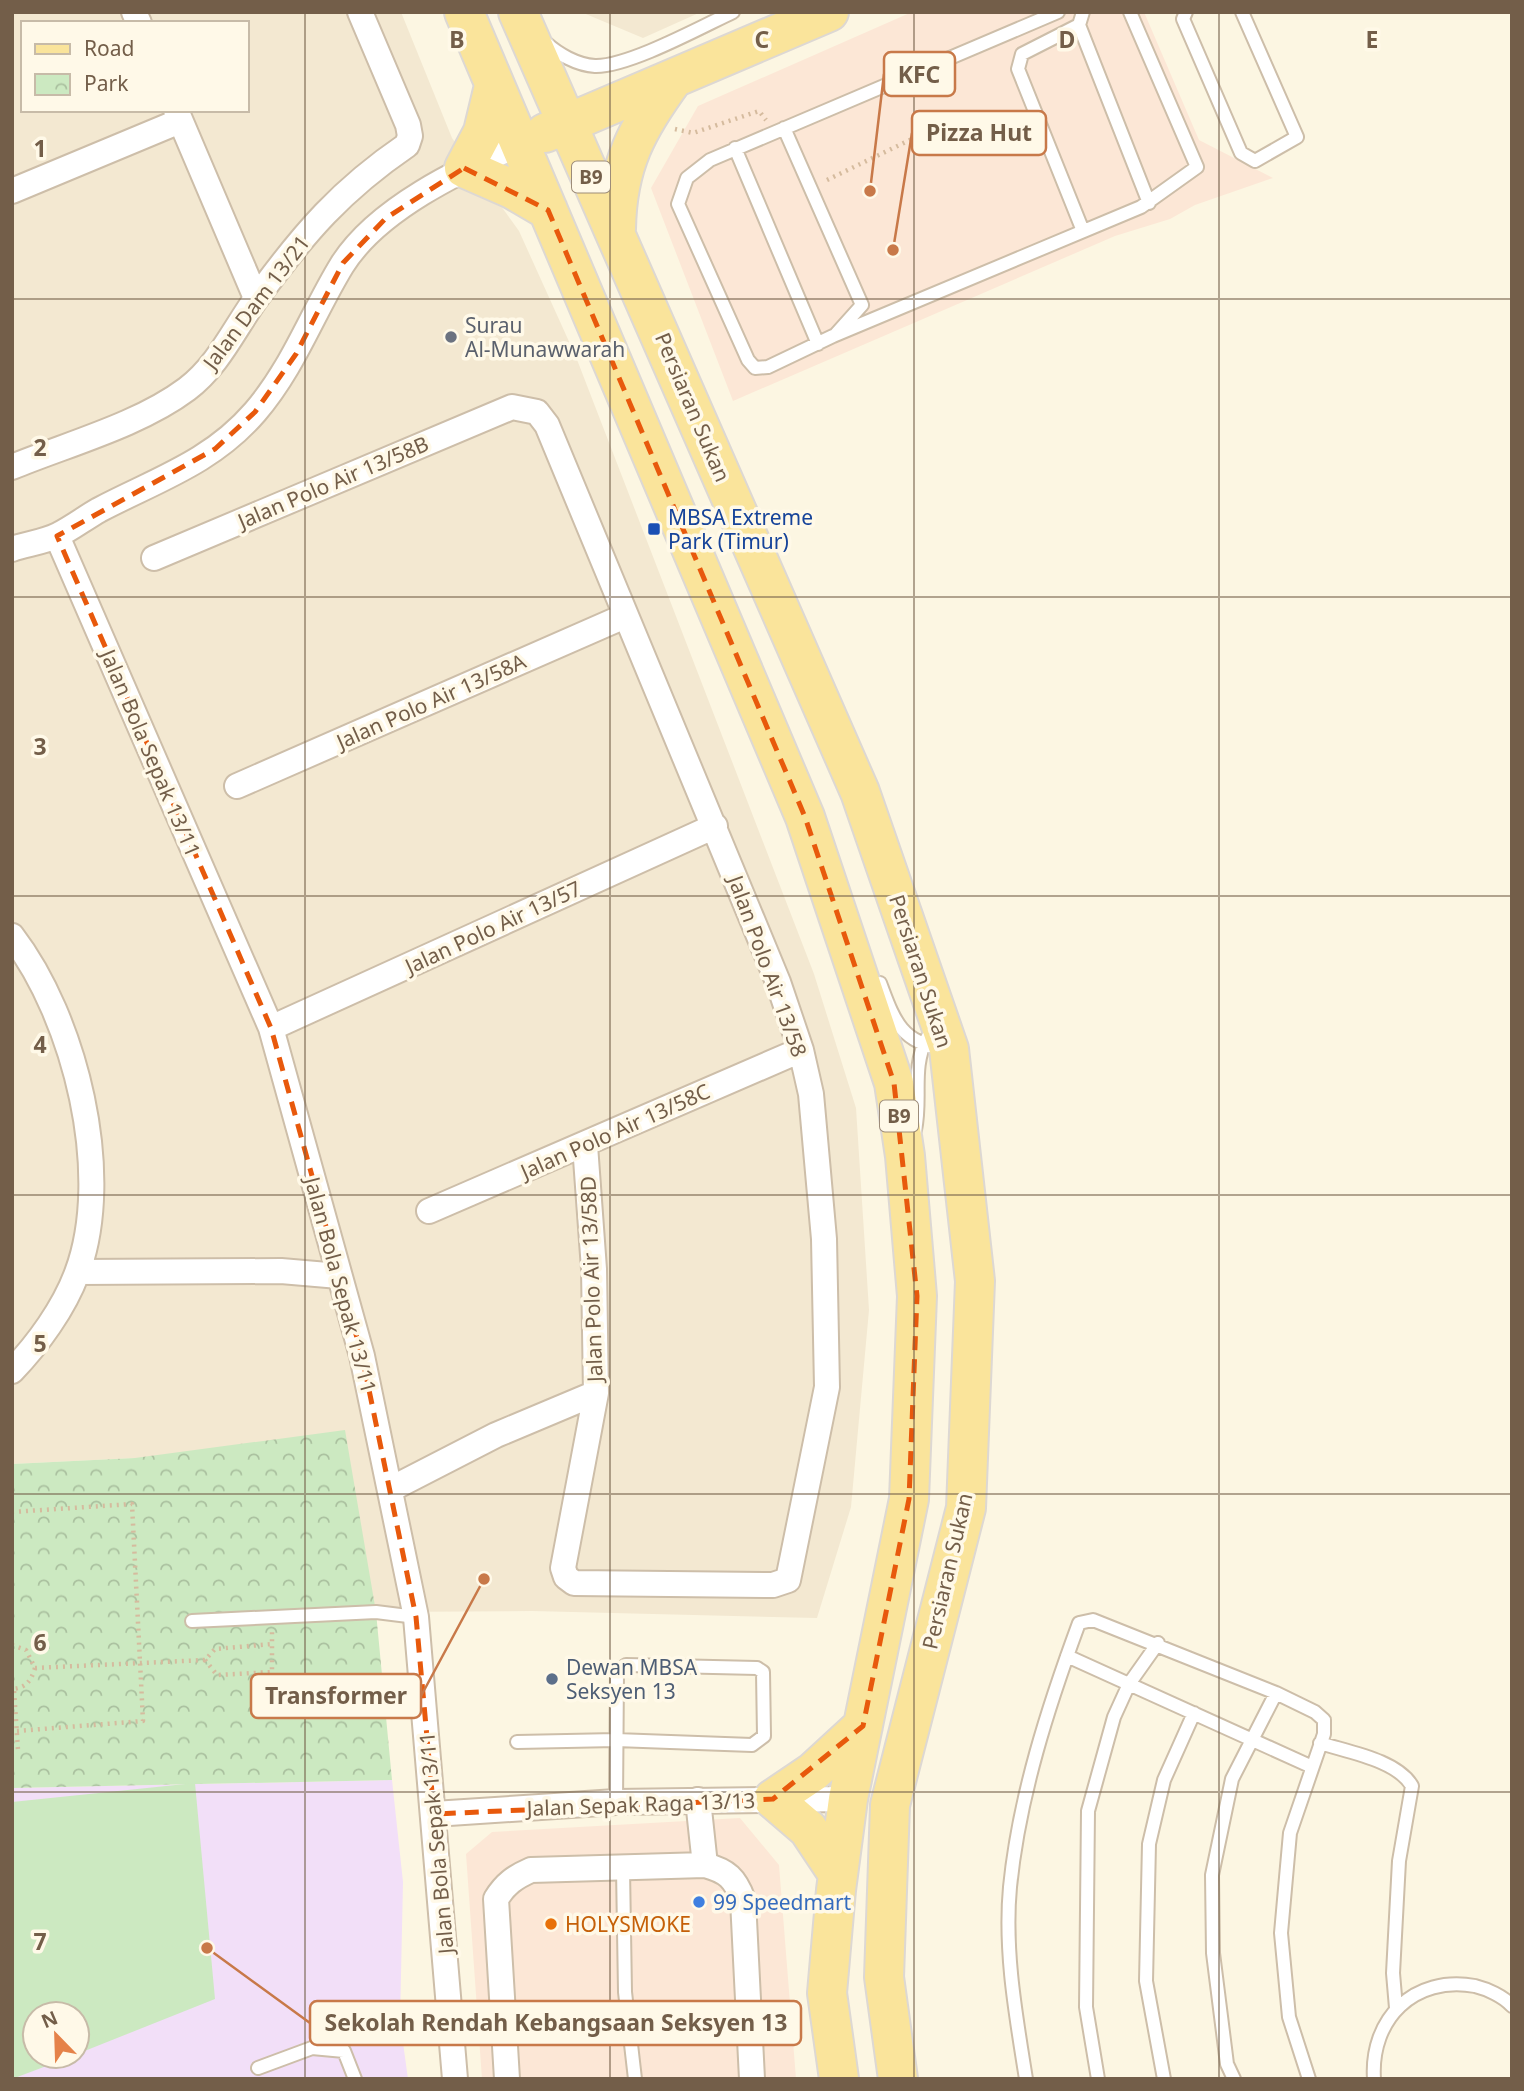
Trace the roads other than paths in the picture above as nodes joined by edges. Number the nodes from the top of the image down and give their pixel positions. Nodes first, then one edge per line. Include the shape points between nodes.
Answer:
1 (360, 12) edge
2 (464, 12) edge
3 (733, 12) edge
4 (830, 12) edge
5 (1058, 12) edge
6 (1130, 12) edge
7 (1186, 12) edge
8 (1242, 12) edge
9 (520, 17) edge
10 (1081, 18) edge
11 (674, 78) junction
12 (494, 86) junction
13 (178, 115) edge
14 (566, 124) junction
15 (780, 130) junction
16 (520, 144) junction
17 (735, 148) junction
18 (464, 168) junction
19 (12, 191) edge
20 (1149, 203) junction
21 (548, 210) junction
22 (616, 230) junction
23 (1083, 231) junction
24 (256, 298) junction
25 (833, 336) junction
26 (818, 344) junction
27 (512, 407) joint
28 (12, 467) edge
29 (57, 536) junction
30 (12, 549) edge
31 (153, 558) dead end
32 (625, 616) junction
33 (237, 786) dead end
34 (715, 826) junction
35 (840, 920) junction
36 (12, 936) edge
37 (864, 954) dead end
38 (876, 974) dead end
39 (271, 1028) junction
40 (937, 1038) junction
41 (801, 1050) junction
42 (585, 1145) junction
43 (905, 1156) junction
44 (429, 1211) dead end
45 (78, 1272) junction
46 (339, 1276) junction
47 (12, 1371) edge
48 (596, 1393) junction
49 (391, 1489) junction
50 (566, 1577) joint
51 (416, 1616) junction
52 (192, 1621) dead end
53 (1158, 1643) junction
54 (1067, 1656) junction
55 (1129, 1684) junction
56 (1276, 1692) junction
57 (1194, 1713) junction
58 (863, 1726) junction
59 (616, 1740) junction
60 (1253, 1741) junction
61 (517, 1742) dead end
62 (1320, 1743) junction
63 (903, 1752) junction
64 (1310, 1766) junction
65 (773, 1799) junction
66 (848, 1799) junction
67 (698, 1800) junction
68 (616, 1802) junction
69 (434, 1814) junction
70 (887, 1853) junction
71 (705, 1865) junction
72 (623, 1869) junction
73 (838, 1874) junction
74 (1512, 2006) edge
75 (1396, 2008) junction
76 (258, 2068) dead end
77 (355, 2079) edge
78 (455, 2079) edge
79 (507, 2079) edge
80 (635, 2079) edge
81 (752, 2079) edge
82 (839, 2079) edge
83 (898, 2079) edge
84 (1026, 2079) edge
85 (1098, 2079) edge
86 (1164, 2079) edge
87 (1234, 2079) edge
88 (1310, 2079) edge
89 (1374, 2079) edge

1 - 24 street, Jalan Dam 13/21 via 408,125 407,145 334,202
2 - 12 main road, B9
3 - 9 lane via 617,63 594,66 556,52
4 - 11 main road
5 - 15 lane
6 - 20 lane via 1197,167
7 - 8 lane via 1183,19 1241,153 1255,161 1297,137
9 - 14 main road, Persiaran Sukan / B9
10 - 20 lane
10 - 23 lane via 1022,54 1018,69
11 - 14 main road
11 - 22 main road via 625,159 617,194
12 - 16 main road, B9
12 - 18 main road via 483,132
13 - 19 street
13 - 24 street
14 - 16 main road
14 - 22 main road, Persiaran Sukan / B9
15 - 17 lane
15 - 25 lane via 812,190 862,305
16 - 18 street
16 - 21 main road, B9
17 - 26 lane
17 - 26 lane via 687,178 678,204 755,368 768,367
18 - 21 main road
18 - 29 street via 386,218 343,263 290,362 255,412 215,449
20 - 23 lane
21 - 35 main road, B9 via 805,817
22 - 40 main road, Persiaran Sukan / B9 via 860,792
23 - 25 lane
24 - 28 street, Jalan Dam 13/21 via 212,366 189,388 158,408
25 - 26 lane
27 - 31 street, Jalan Polo Air 13/58B
27 - 32 street, Jalan Polo Air 13/58 via 537,412 547,425
29 - 30 street
29 - 39 street, Jalan Bola Sepak 13/11
32 - 33 street, Jalan Polo Air 13/58A
32 - 34 street, Jalan Polo Air 13/58
34 - 39 street, Jalan Polo Air 13/57
34 - 41 street, Jalan Polo Air 13/58
35 - 37 lane
35 - 43 main road, B9 via 894,1083
36 - 45 street via 51,1008 73,1064 91,1143 90,1213
38 - 40 lane via 897,1025
39 - 46 street, Jalan Bola Sepak 13/11
40 - 43 lane via 916,1075 919,1114
40 - 63 main road, Persiaran Sukan / B9 via 975,1281 967,1508
41 - 42 street, Jalan Polo Air 13/58C
41 - 50 street, Jalan Polo Air 13/58 via 811,1094 824,1239 827,1387 788,1580 773,1585 574,1583
42 - 44 street, Jalan Polo Air 13/58C
42 - 48 street, Jalan Polo Air 13/58D
43 - 58 main road, B9 via 917,1296 909,1499
45 - 46 street via 281,1270
45 - 47 street via 57,1312
46 - 49 street, Jalan Bola Sepak 13/11
48 - 49 street via 496,1435
48 - 50 street, Jalan Polo Air 13/58D via 563,1568
49 - 51 street, Jalan Bola Sepak 13/11
51 - 52 lane via 376,1612
51 - 69 street, Jalan Bola Sepak 13/11
53 - 54 lane via 1087,1620 1079,1623
53 - 55 lane
53 - 56 lane
54 - 55 lane
54 - 84 lane via 1032,1768 1010,1888 1012,1984
55 - 57 lane
55 - 85 lane via 1114,1717 1088,1811 1086,2007
56 - 60 lane
56 - 62 lane via 1324,1720
57 - 60 lane
57 - 86 lane via 1164,1780 1149,1844 1146,1981
58 - 65 main road via 813,1772
58 - 66 main road, B9
59 - 59 lane via 620,1667 757,1668 763,1672 764,1735 751,1745
59 - 61 lane
59 - 68 lane
60 - 64 lane
60 - 87 lane via 1232,1779 1212,1875 1213,1953 1227,2064
62 - 64 lane
62 - 75 lane via 1386,1766 1406,1776 1412,1786 1399,1861 1393,1973
63 - 66 main road via 873,1787
63 - 70 main road, Persiaran Sukan / B9 via 890,1805
64 - 88 lane via 1290,1833 1281,1933 1289,2017
65 - 66 street, Jalan Sepak Raga 13/13
65 - 67 street, Jalan Sepak Raga 13/13
65 - 73 main road via 808,1829
66 - 70 main road via 864,1813
66 - 73 main road, B9
67 - 68 street, Jalan Sepak Raga 13/13
67 - 71 street
68 - 69 street, Jalan Sepak Raga 13/13
69 - 78 street, Jalan Bola Sepak 13/11
70 - 83 main road, Persiaran Sukan / B9 via 884,1977
71 - 72 street
71 - 81 street via 723,1870 736,1881 747,1917
72 - 79 street via 531,1870 516,1876 496,1899
72 - 80 lane via 625,1992
73 - 82 main road, B9 via 827,1993
74 - 75 lane via 1484,1988 1457,1983 1430,1987
75 - 89 lane via 1376,2041
76 - 77 lane via 312,2048 344,2051

